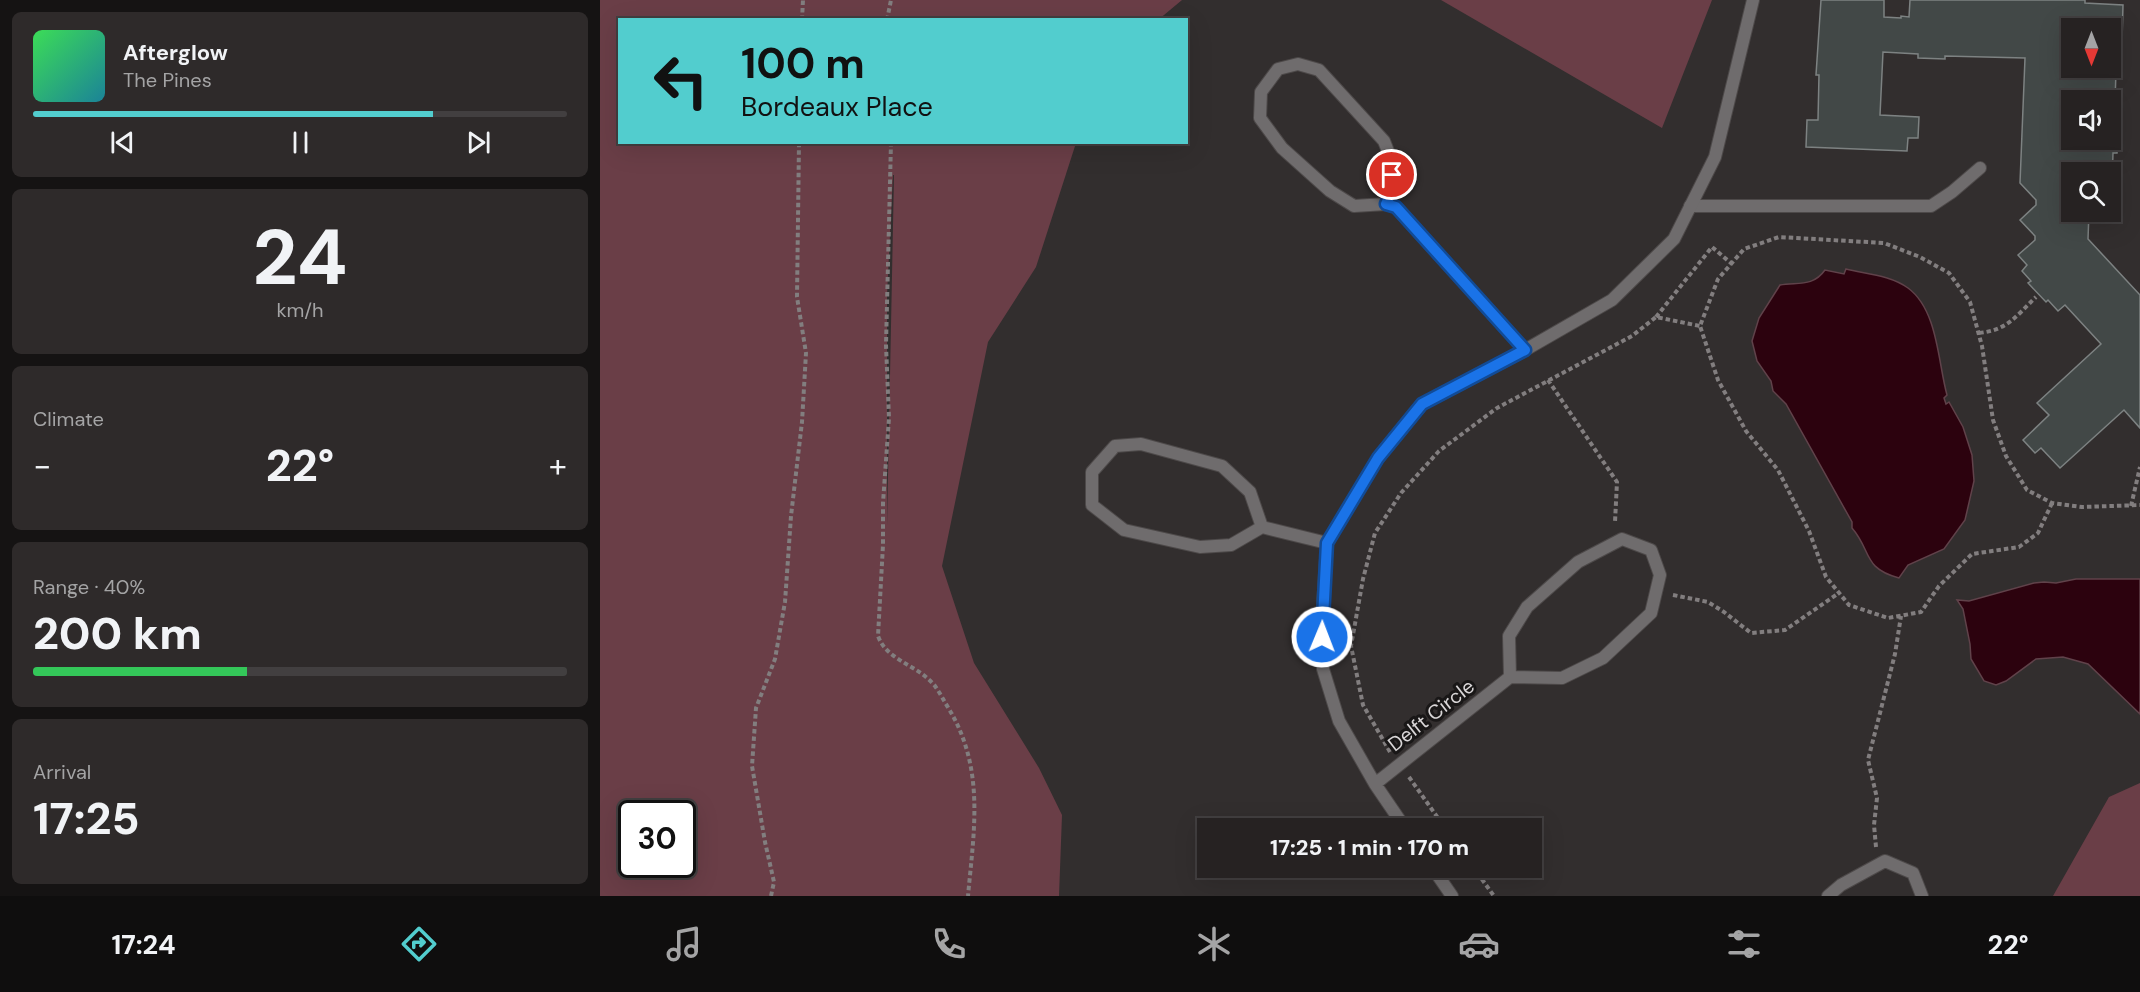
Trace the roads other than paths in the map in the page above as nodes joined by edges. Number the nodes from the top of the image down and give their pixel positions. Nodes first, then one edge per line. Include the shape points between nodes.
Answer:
1 (1753, 0) edge
2 (1980, 168) dead end
3 (1386, 204) junction
4 (1690, 206) junction
5 (1525, 350) junction
6 (1262, 527) junction
7 (1327, 543) junction
8 (1510, 677) junction
9 (1376, 784) junction
10 (1398, 818) edge
11 (1440, 878) edge
12 (1452, 896) edge
13 (1828, 896) edge
14 (1922, 896) edge

1 - 4 street via 1715,157
2 - 4 street via 1931,206
3 - 3 street via 1392,191 1391,159 1384,141 1319,70 1298,64 1278,69 1261,92 1260,118 1282,148 1330,191 1354,206
3 - 5 street via 1396,207
4 - 5 street via 1674,239 1612,300
5 - 7 street via 1422,404 1378,458
6 - 6 street via 1250,492 1222,466 1141,444 1115,446 1092,472 1092,505 1124,530 1200,547 1231,545
6 - 7 street
7 - 9 street via 1323,669 1339,721
8 - 8 street via 1562,678 1603,658 1651,613 1660,575 1651,550 1622,539 1578,562 1527,607 1509,636
8 - 9 street, Delft Circle
9 - 10 street
11 - 12 street
13 - 14 street via 1885,861 1913,873

